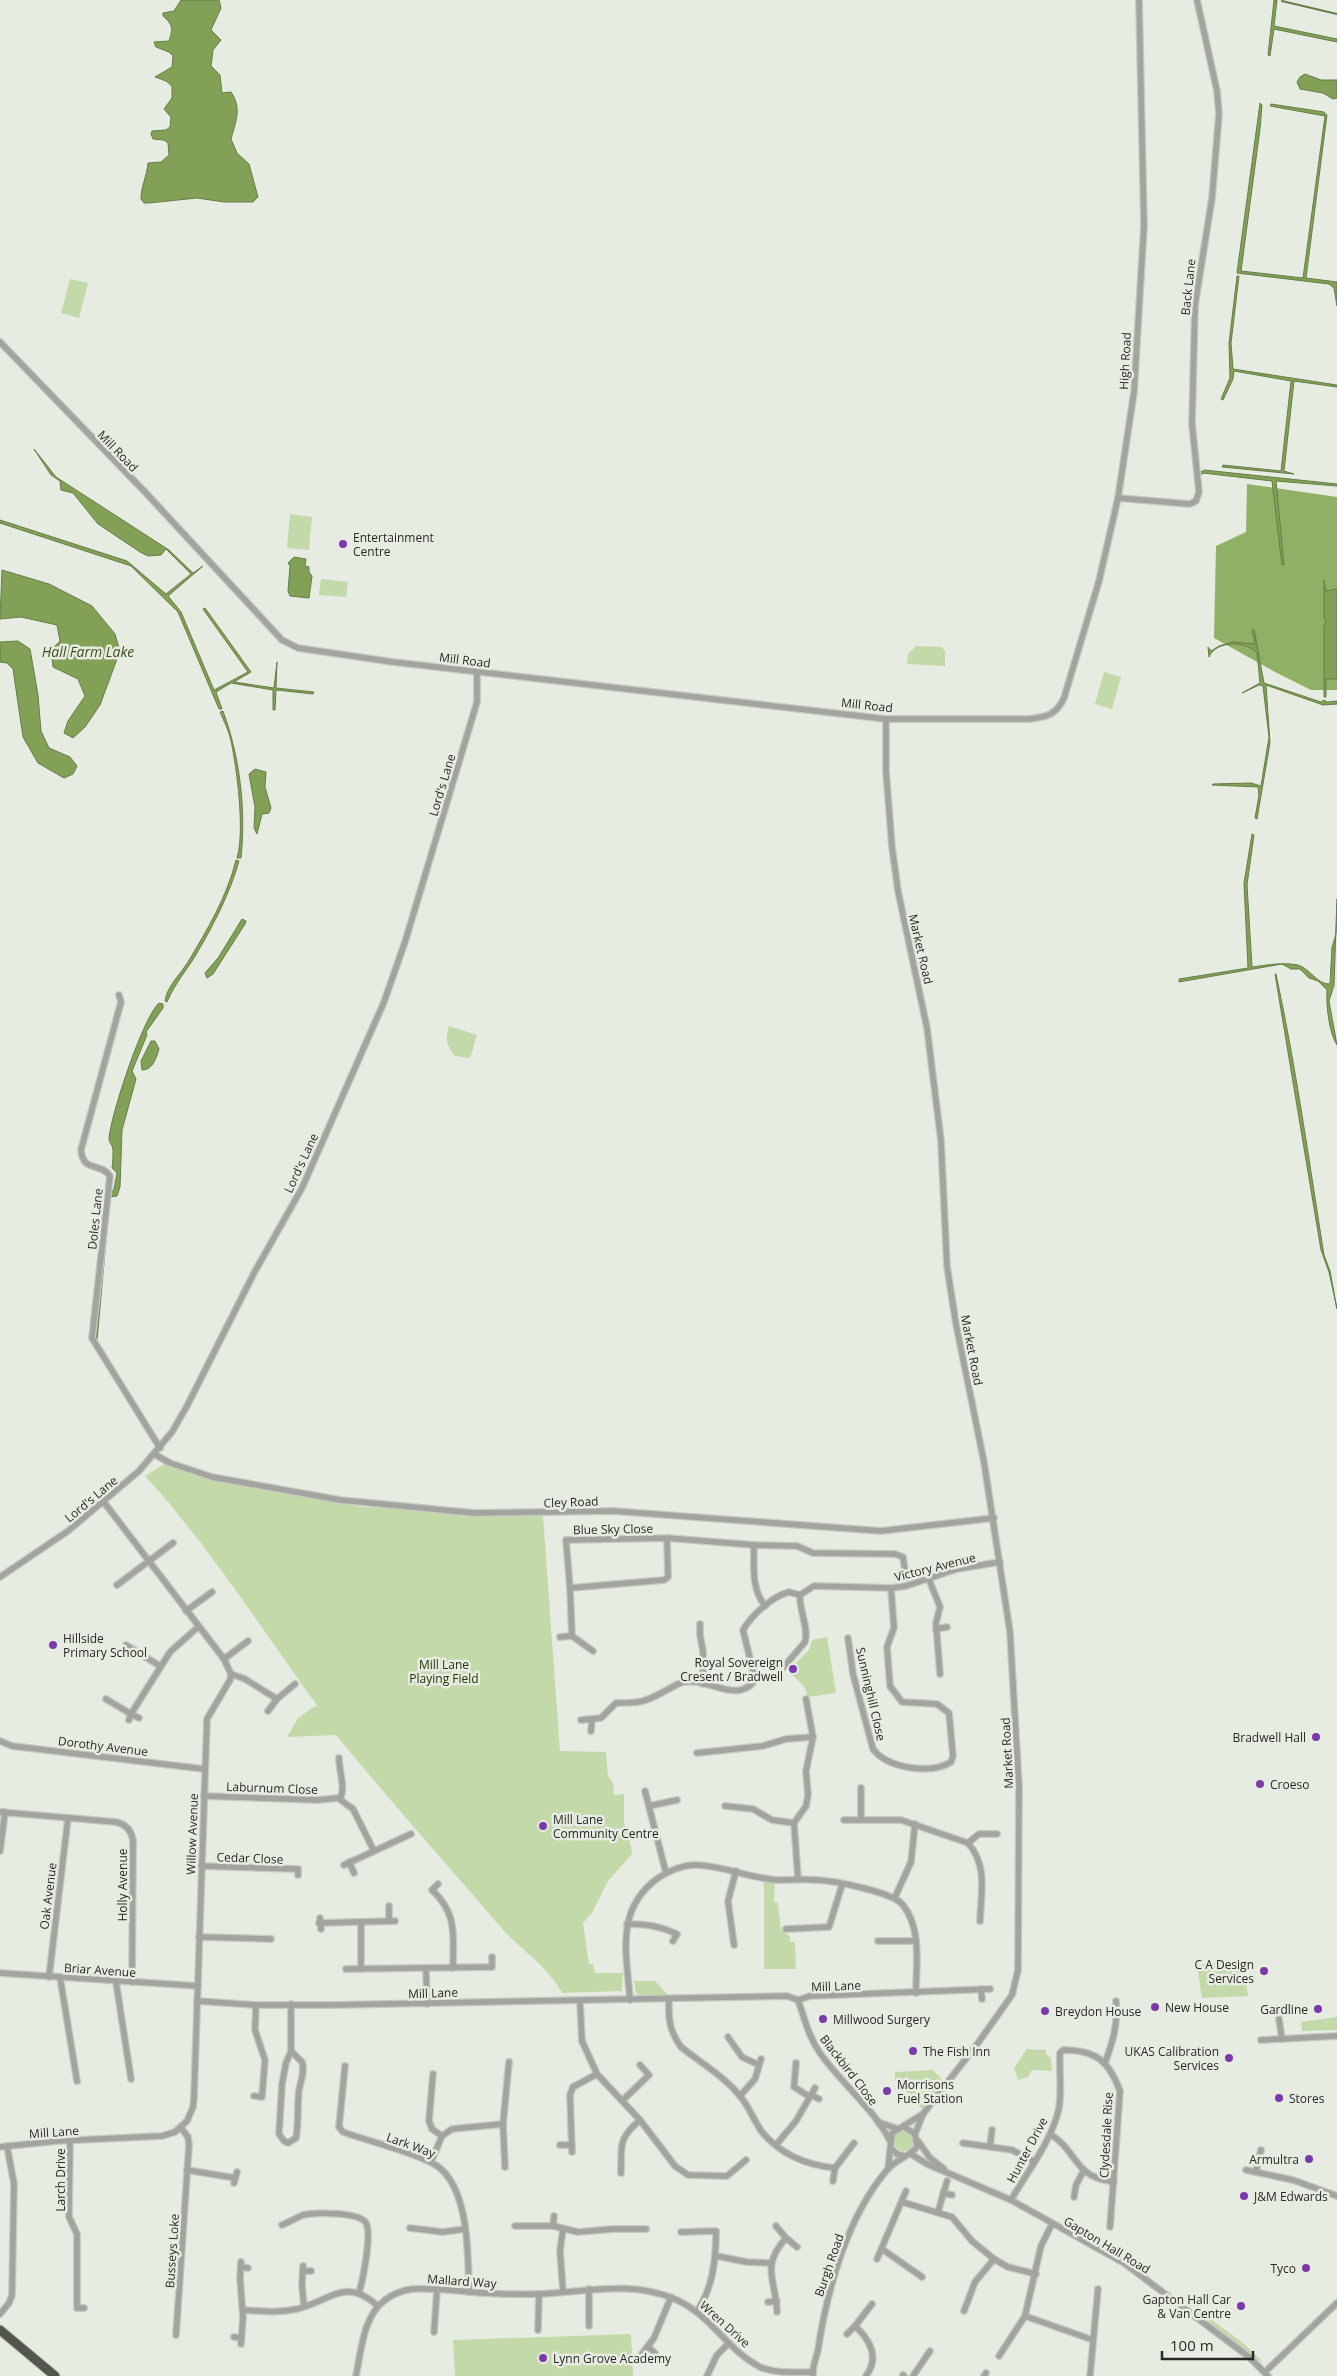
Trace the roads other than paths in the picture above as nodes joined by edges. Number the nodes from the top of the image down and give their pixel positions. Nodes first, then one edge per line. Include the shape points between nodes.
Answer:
1 (1139, 0) edge
2 (1197, 0) edge
3 (0, 342) edge
4 (1118, 498) junction
5 (477, 672) junction
6 (1055, 712) joint
7 (886, 719) junction
8 (120, 996) dead end
9 (160, 1448) junction
10 (154, 1454) junction
11 (103, 1501) junction
12 (994, 1518) junction
13 (667, 1538) junction
14 (173, 1543) dead end
15 (754, 1545) junction
16 (149, 1561) junction
17 (1000, 1562) junction
18 (0, 1577) edge
19 (928, 1577) junction
20 (906, 1578) dead end
21 (117, 1585) dead end
22 (570, 1588) junction
23 (891, 1588) junction
24 (212, 1592) dead end
25 (800, 1595) junction
26 (764, 1606) junction
27 (186, 1611) junction
28 (700, 1624) dead end
29 (198, 1627) junction
30 (947, 1627) dead end
31 (936, 1629) junction
32 (560, 1636) dead end
33 (572, 1636) junction
34 (848, 1638) dead end
35 (248, 1641) dead end
36 (126, 1645) dead end
37 (593, 1651) dead end
38 (224, 1659) junction
39 (160, 1666) junction
40 (231, 1674) junction
41 (940, 1674) dead end
42 (757, 1676) junction
43 (295, 1684) dead end
44 (703, 1684) junction
45 (106, 1699) dead end
46 (277, 1699) junction
47 (806, 1699) dead end
48 (268, 1711) dead end
49 (130, 1717) junction
50 (139, 1718) dead end
51 (581, 1720) dead end
52 (592, 1720) junction
53 (592, 1731) dead end
54 (813, 1737) junction
55 (0, 1741) edge
56 (697, 1752) dead end
57 (339, 1758) dead end
58 (204, 1769) junction
59 (861, 1788) dead end
60 (645, 1791) dead end
61 (203, 1796) junction
62 (340, 1799) junction
63 (677, 1800) dead end
64 (649, 1806) junction
65 (725, 1806) dead end
66 (2, 1812) edge
67 (68, 1818) junction
68 (844, 1820) dead end
69 (861, 1820) junction
70 (794, 1823) junction
71 (915, 1824) junction
72 (411, 1834) dead end
73 (997, 1834) dead end
74 (968, 1843) junction
75 (374, 1850) junction
76 (0, 1851) edge
77 (201, 1866) junction
78 (298, 1869) dead end
79 (736, 1872) junction
80 (354, 1873) dead end
81 (666, 1873) junction
82 (798, 1879) junction
83 (438, 1884) dead end
84 (842, 1885) junction
85 (895, 1897) junction
86 (389, 1906) dead end
87 (980, 1921) dead end
88 (320, 1923) dead end
89 (361, 1923) junction
90 (627, 1924) junction
91 (681, 1928) dead end
92 (786, 1929) dead end
93 (677, 1934) junction
94 (199, 1937) junction
95 (271, 1939) dead end
96 (673, 1941) dead end
97 (878, 1941) dead end
98 (916, 1941) junction
99 (734, 1945) dead end
100 (492, 1957) dead end
101 (453, 1968) junction
102 (346, 1969) dead end
103 (361, 1969) junction
104 (426, 1969) junction
105 (0, 1973) edge
106 (49, 1977) junction
107 (60, 1978) junction
108 (116, 1982) junction
109 (132, 1982) junction
110 (198, 1986) junction
111 (1015, 1987) joint
112 (982, 1990) junction
113 (990, 1990) dead end
114 (916, 1993) junction
115 (982, 1999) dead end
116 (630, 2000) junction
117 (669, 2000) junction
118 (798, 2000) junction
119 (197, 2001) junction
120 (580, 2001) junction
121 (1116, 2001) dead end
122 (291, 2004) junction
123 (427, 2004) junction
124 (256, 2005) junction
125 (1279, 2019) dead end
126 (1337, 2036) edge
127 (728, 2037) dead end
128 (1282, 2039) junction
129 (1261, 2040) dead end
130 (291, 2051) junction
131 (761, 2059) dead end
132 (510, 2062) dead end
133 (796, 2063) dead end
134 (1105, 2063) junction
135 (640, 2065) dead end
136 (759, 2065) junction
137 (345, 2066) dead end
138 (433, 2074) dead end
139 (597, 2074) junction
140 (131, 2079) dead end
141 (77, 2082) dead end
142 (816, 2088) dead end
143 (254, 2096) dead end
144 (740, 2096) junction
145 (811, 2096) junction
146 (819, 2099) dead end
147 (622, 2102) junction
148 (923, 2114) junction
149 (640, 2120) junction
150 (878, 2122) junction
151 (503, 2124) junction
152 (181, 2128) junction
153 (901, 2128) junction
154 (992, 2130) dead end
155 (915, 2134) junction
156 (1050, 2134) junction
157 (442, 2136) junction
158 (70, 2140) junction
159 (917, 2141) junction
160 (854, 2143) dead end
161 (963, 2143) dead end
162 (560, 2144) dead end
163 (572, 2145) junction
164 (776, 2145) junction
165 (890, 2145) junction
166 (990, 2146) junction
167 (3, 2147) edge
168 (1261, 2150) dead end
169 (572, 2152) dead end
170 (908, 2155) junction
171 (746, 2160) dead end
172 (1033, 2161) junction
173 (430, 2162) junction
174 (505, 2168) dead end
175 (835, 2168) junction
176 (702, 2169) dead end
177 (888, 2169) junction
178 (187, 2170) junction
179 (945, 2170) junction
180 (1084, 2170) junction
181 (1246, 2170) dead end
182 (1256, 2172) junction
183 (621, 2173) dead end
184 (701, 2177) junction
185 (236, 2178) dead end
186 (833, 2181) dead end
187 (946, 2181) dead end
188 (1114, 2182) junction
189 (906, 2191) dead end
190 (943, 2193) junction
191 (952, 2195) dead end
192 (1337, 2196) edge
193 (1074, 2197) dead end
194 (1011, 2200) junction
195 (902, 2202) junction
196 (938, 2212) junction
197 (554, 2216) dead end
198 (1052, 2224) junction
199 (282, 2225) dead end
200 (515, 2226) dead end
201 (554, 2226) junction
202 (776, 2226) dead end
203 (1110, 2227) dead end
204 (410, 2228) dead end
205 (465, 2229) junction
206 (563, 2229) junction
207 (646, 2229) dead end
208 (680, 2232) dead end
209 (786, 2238) junction
210 (797, 2247) dead end
211 (882, 2249) junction
212 (716, 2256) junction
213 (877, 2259) dead end
214 (994, 2259) junction
215 (770, 2263) junction
216 (248, 2268) dead end
217 (311, 2271) dead end
218 (1036, 2274) junction
219 (922, 2277) dead end
220 (437, 2289) junction
221 (588, 2289) junction
222 (1098, 2289) dead end
223 (564, 2291) junction
224 (359, 2292) junction
225 (469, 2292) junction
226 (539, 2294) junction
227 (671, 2297) junction
228 (777, 2301) junction
229 (768, 2302) dead end
230 (1337, 2303) edge
231 (872, 2304) dead end
232 (304, 2306) junction
233 (378, 2306) junction
234 (84, 2308) dead end
235 (243, 2310) junction
236 (697, 2311) junction
237 (964, 2311) dead end
238 (777, 2312) dead end
239 (0, 2314) edge
240 (1025, 2316) junction
241 (588, 2326) dead end
242 (855, 2326) junction
243 (0, 2330) edge
244 (538, 2330) dead end
245 (434, 2332) dead end
246 (847, 2334) dead end
247 (176, 2335) dead end
248 (234, 2337) dead end
249 (1093, 2340) junction
250 (730, 2343) junction
251 (648, 2347) junction
252 (930, 2351) dead end
253 (655, 2353) dead end
254 (642, 2354) dead end
255 (999, 2356) dead end
256 (813, 2374) edge
257 (1266, 2374) edge
258 (55, 2376) edge
259 (356, 2376) edge
260 (707, 2376) edge
261 (866, 2376) edge
262 (913, 2376) edge
263 (1090, 2376) edge

1 - 4 street, High Road via 1144,226 1134,392
2 - 4 street, Back Lane via 1218,91 1219,114 1212,198 1195,305 1192,424 1199,492 1196,501 1190,504
3 - 5 street, Mill Road via 282,640 298,648
4 - 6 street, High Road via 1076,662 1064,698
5 - 7 street, Mill Road
5 - 9 street, Lord's Lane via 477,702 384,1002 302,1188 254,1273 187,1406
6 - 7 street, Mill Road via 1050,716 1029,719
7 - 12 street, Market Road via 892,847 927,1028 941,1141 947,1266
8 - 9 street, Doles Lane via 81,1150 82,1159 88,1165 107,1171 110,1176 92,1338
9 - 10 street, Lord's Lane
10 - 11 street, Lord's Lane via 139,1472
10 - 12 street, Cley Road via 170,1464 212,1477 340,1500 474,1513 613,1511 881,1531
11 - 16 street
11 - 18 street, Lord's Lane via 55,1541
12 - 17 street, Market Road
13 - 15 street, Blue Sky Close
13 - 22 street, Blue Sky Close via 668,1576 664,1580
13 - 22 street, Blue Sky Close via 566,1540
14 - 16 street
15 - 20 street, Blue Sky Close via 797,1546 813,1553 901,1554
15 - 26 street via 754,1586
16 - 21 street
16 - 27 street
17 - 19 street, Victory Avenue
17 - 111 street, Market Road via 1010,1632 1019,1781 1018,1970
19 - 23 street, Victory Avenue
19 - 31 street via 940,1607
22 - 33 street
23 - 25 street, Victory Avenue via 814,1586
23 - 34 street, Sunninghill Close via 894,1628 887,1647 890,1686 902,1702 937,1704 950,1713 951,1762 935,1768 903,1766 877,1754 853,1674
24 - 27 street
25 - 26 street, Victory Avenue via 793,1592 784,1594
25 - 42 street via 807,1636 805,1642 776,1676
26 - 42 street, Victory Avenue via 743,1630
27 - 29 street
28 - 44 street
29 - 38 street
29 - 39 street
30 - 31 street
31 - 41 street
32 - 33 street
33 - 37 street
35 - 38 street
36 - 39 street
38 - 40 street
39 - 49 street
40 - 46 street
40 - 58 street, Willow Avenue via 207,1719
42 - 44 street via 754,1683 740,1691
43 - 46 street
44 - 52 street via 682,1682 639,1703 616,1703 601,1718
45 - 49 street
46 - 48 street
47 - 54 street
49 - 50 street
51 - 52 street
52 - 53 street
54 - 56 street via 786,1739 763,1746
54 - 70 street via 806,1771 806,1806
55 - 58 street, Dorothy Avenue via 12,1746
57 - 62 street via 343,1786
58 - 61 street, Willow Avenue
59 - 69 street
60 - 64 street
61 - 62 street, Laburnum Close
61 - 77 street, Willow Avenue
62 - 75 street via 358,1816
63 - 64 street
64 - 81 street
65 - 70 street via 742,1806 772,1820
66 - 67 street, Holly Avenue
66 - 76 street
67 - 106 street, Oak Avenue
67 - 109 street, Holly Avenue via 120,1823 132,1834
68 - 69 street
69 - 71 street via 889,1819
70 - 82 street
71 - 74 street
71 - 85 street via 911,1862
72 - 75 street
73 - 74 street via 979,1834
74 - 87 street via 982,1870
75 - 80 street via 346,1864
77 - 78 street, Cedar Close
77 - 94 street, Willow Avenue
79 - 81 street via 694,1864
79 - 82 street via 762,1879
79 - 99 street via 728,1901
81 - 90 street via 640,1897
82 - 84 street
83 - 101 street via 429,1890 448,1908 453,1921
84 - 85 street
84 - 92 street via 829,1927
85 - 98 street via 909,1914
86 - 89 street via 392,1921
88 - 89 street
89 - 103 street
90 - 93 street via 648,1924
90 - 116 street via 625,1950
91 - 93 street
93 - 96 street
94 - 95 street
94 - 110 street, Willow Avenue
97 - 98 street
98 - 114 street
100 - 101 street via 492,1967
101 - 104 street
102 - 103 street
103 - 104 street
104 - 123 street
105 - 106 street, Briar Avenue
106 - 107 street, Briar Avenue
107 - 108 street, Briar Avenue
107 - 141 street
108 - 109 street, Briar Avenue
108 - 140 street
109 - 110 street, Briar Avenue
110 - 119 street, Willow Avenue
111 - 148 street, Burgh Road via 978,2044
112 - 113 street, Mill Lane
112 - 114 street, Mill Lane
112 - 115 street
114 - 118 street, Mill Lane via 810,1996
116 - 117 street, Mill Lane
116 - 120 street, Mill Lane
117 - 118 street, Mill Lane via 787,1996
117 - 144 street via 669,2024 677,2042
118 - 150 street, Blackbird Close via 819,2053
119 - 124 street, Mill Lane
119 - 152 street via 194,2107
120 - 123 street, Mill Lane
120 - 139 street via 582,2041
121 - 134 street via 1115,2036
122 - 123 street, Mill Lane
122 - 124 street, Mill Lane
122 - 130 street
124 - 143 street via 255,2030 265,2060 262,2097
125 - 128 street
126 - 128 street
127 - 136 street via 742,2057
128 - 129 street
130 - 130 street via 302,2062 303,2072 298,2130 296,2138 288,2143 279,2134 282,2084
131 - 136 street
132 - 151 street
133 - 145 street via 794,2087
134 - 156 street, Hunter Drive via 1080,2050 1063,2050 1060,2054 1059,2106
134 - 188 street, Clydesdale Rise via 1120,2091
135 - 147 street via 649,2075
136 - 144 street via 755,2079
137 - 173 street, Lark Way via 339,2128
138 - 157 street via 429,2121 432,2129
139 - 147 street
139 - 163 street via 573,2087 570,2095
142 - 145 street
144 - 164 street via 762,2132
145 - 146 street
145 - 164 street
147 - 149 street
148 - 153 street, Burgh Road
148 - 155 street, Burgh Road
149 - 183 street via 622,2141
149 - 184 street via 675,2166 688,2175
150 - 153 street, Blackbird Close
150 - 165 street, Blackbird Close
151 - 157 street via 461,2127
151 - 174 street
152 - 158 street, Mill Lane via 162,2136
152 - 178 street, Busseys Loke via 189,2142
153 - 155 street
153 - 165 street, Burgh Road via 892,2133
154 - 166 street
155 - 159 street
156 - 172 street, Hunter Drive
156 - 180 street via 1069,2149
157 - 173 street
158 - 167 street, Mill Lane
158 - 234 street, Larch Drive via 69,2217 77,2234 74,2308
159 - 170 street, Burgh Road via 917,2147
159 - 179 street, Gapton Hall Road
160 - 175 street
161 - 166 street
162 - 163 street
163 - 169 street
164 - 175 street via 794,2159
165 - 170 street via 897,2154
165 - 177 street, Burgh Road
166 - 172 street via 1012,2150
167 - 239 street via 14,2184 12,2296
168 - 182 street
170 - 177 street, Burgh Road
170 - 179 street, Gapton Hall Road
171 - 184 street via 727,2176
172 - 194 street, Hunter Drive
173 - 205 street, Lark Way via 446,2173 452,2183
175 - 186 street
176 - 184 street
177 - 256 street, Burgh Road via 844,2248 828,2298
178 - 185 street
178 - 247 street, Busseys Loke
179 - 194 street, Gapton Hall Road
180 - 188 street via 1096,2178
180 - 193 street
181 - 182 street
182 - 192 street via 1293,2180
187 - 190 street
188 - 203 street, Clydesdale Rise
189 - 195 street
190 - 191 street
190 - 196 street
194 - 198 street, Gapton Hall Road
195 - 196 street
195 - 211 street
196 - 214 street via 952,2217 972,2241
197 - 201 street
198 - 218 street via 1041,2246
198 - 257 street, Gapton Hall Road via 1136,2272 1249,2357
199 - 224 street via 312,2214 353,2215 363,2220 368,2229
200 - 201 street
201 - 206 street
202 - 209 street
204 - 205 street via 443,2232
205 - 225 street, Lark Way
206 - 207 street via 578,2232
206 - 223 street via 560,2251
208 - 212 street via 719,2231
209 - 210 street
209 - 215 street via 774,2251
211 - 213 street
211 - 219 street
212 - 215 street
212 - 236 street via 705,2300
214 - 218 street via 1008,2267
214 - 237 street via 976,2282
215 - 228 street
216 - 235 street via 241,2264
217 - 232 street via 303,2268
218 - 240 street
220 - 225 street, Mallard Way
220 - 233 street, Mallard Way via 410,2289 397,2293
220 - 245 street
221 - 223 street, Wren Drive
221 - 227 street, Wren Drive via 633,2290
221 - 241 street
222 - 249 street
223 - 226 street, Mallard Way
224 - 232 street via 341,2292
224 - 233 street
225 - 226 street, Mallard Way
226 - 244 street
227 - 236 street, Wren Drive
227 - 251 street
228 - 229 street
228 - 238 street
230 - 257 street
231 - 242 street
232 - 235 street via 278,2312
233 - 259 street via 366,2330
235 - 248 street via 241,2341
236 - 250 street, Wren Drive
240 - 249 street
240 - 255 street
242 - 246 street
242 - 261 street via 871,2343 872,2363
243 - 258 highway
249 - 263 street
250 - 256 street, Wren Drive via 761,2367
250 - 260 street via 717,2355
251 - 253 street
251 - 254 street
252 - 262 street

